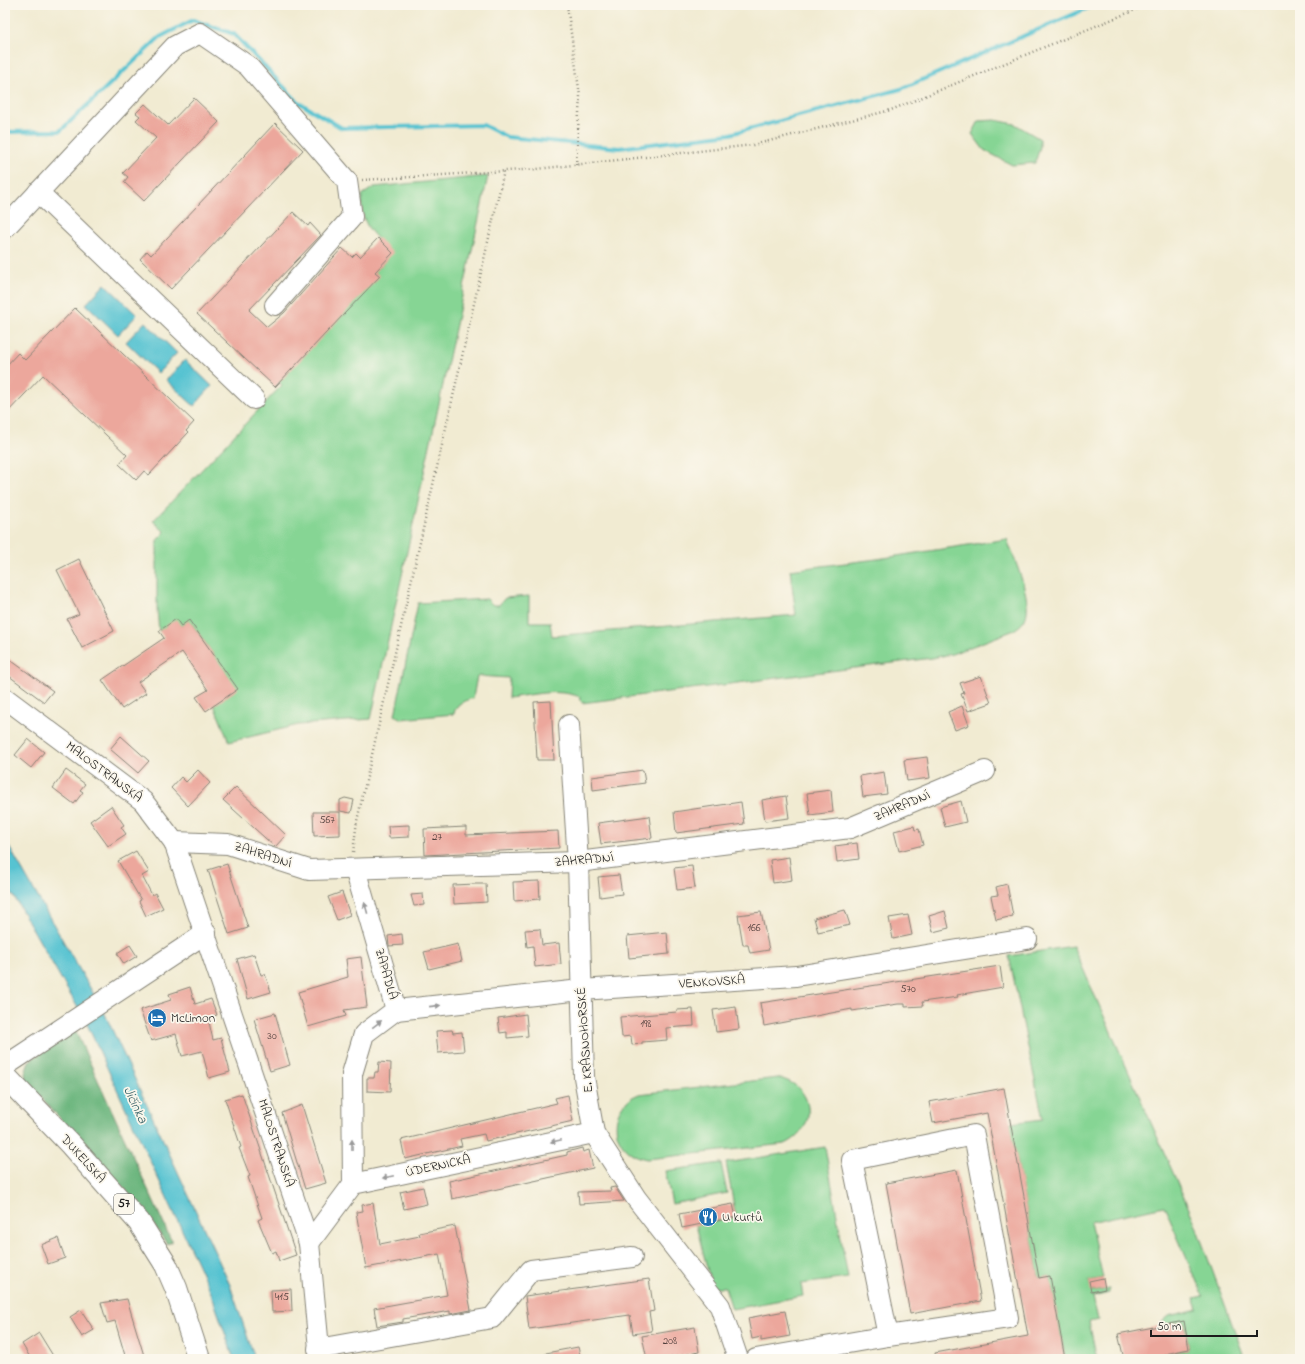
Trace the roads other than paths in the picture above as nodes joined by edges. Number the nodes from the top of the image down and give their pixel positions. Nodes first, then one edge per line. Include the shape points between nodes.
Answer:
1 (38, 192) junction
2 (5, 228) edge
3 (275, 305) dead end
4 (254, 399) dead end
5 (5, 698) edge
6 (569, 725) dead end
7 (985, 771) dead end
8 (174, 842) junction
9 (578, 862) junction
10 (355, 869) junction
11 (206, 932) junction
12 (1027, 939) dead end
13 (581, 990) junction
14 (396, 1010) junction
15 (5, 1066) edge
16 (5, 1076) edge
17 (594, 1133) junction
18 (353, 1184) junction
19 (309, 1243) junction
20 (632, 1257) dead end
21 (888, 1336) junction
22 (319, 1354) edge
23 (199, 1359) edge
24 (738, 1359) edge
25 (756, 1359) edge

1 - 2 street
1 - 3 street via 175,46 200,32 248,66 347,181 352,217
1 - 4 street
5 - 8 street, MALOSTRANSKÁ via 143,801
6 - 9 street, E. KRÁSNOHORSKÉ
7 - 9 street, ZAHRADNÍ via 850,828
8 - 10 street, ZAHRADNÍ via 228,844 309,870
8 - 11 street, MALOSTRANSKÁ
9 - 10 street, ZAHRADNÍ
9 - 13 street, E. KRÁSNOHORSKÉ
14 -> 10 street, ZAPADLÁ
11 - 15 street
11 - 19 street, MALOSTRANSKÁ
12 - 13 street, VENKOVSKÁ via 796,976
14 -> 13 street, VENKOVSKÁ
13 - 17 street, E. KRÁSNOHORSKÉ via 584,1077
18 -> 14 street, ZAPADLÁ via 352,1074 364,1034
16 - 23 main road, DUKELSKÁ / 57 via 71,1145 142,1227 166,1265 176,1288
17 -> 18 street, ÚDERNICKÁ
17 - 24 street, E. KRÁSNOHORSKÉ via 636,1198 720,1306
18 - 19 street
19 - 22 street, MALOSTRANSKÁ
20 - 22 street via 531,1270 492,1318
21 - 21 street via 852,1160 974,1136 1008,1318
21 - 25 street

